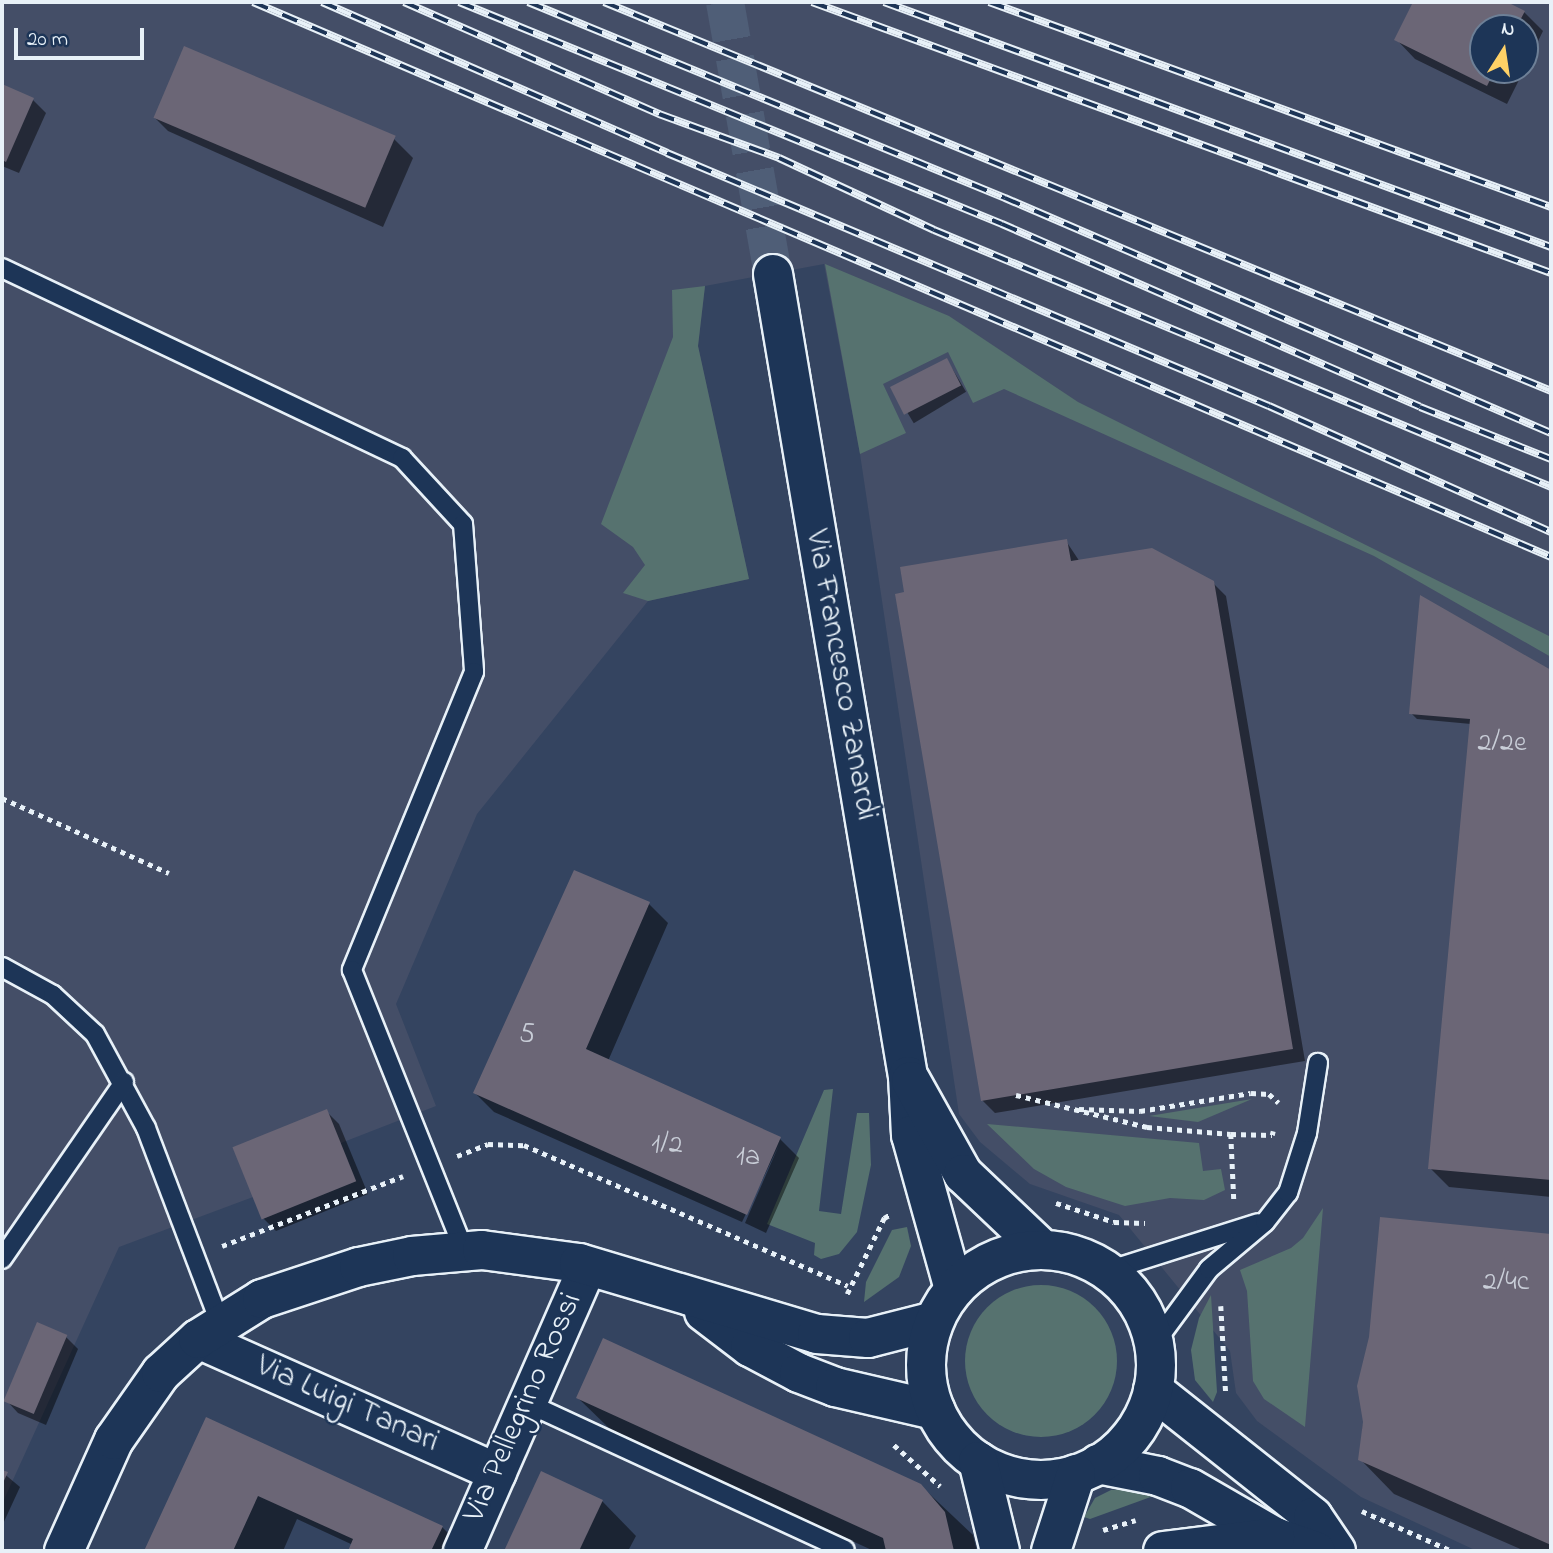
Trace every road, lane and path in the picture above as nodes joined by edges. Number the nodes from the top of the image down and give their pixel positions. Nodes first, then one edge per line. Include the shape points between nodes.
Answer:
1 (2, 268) edge
2 (773, 274) tunnel mouth
3 (2, 798) edge
4 (169, 873) dead end
5 (2, 967) edge
6 (1318, 1063) dead end
7 (908, 1076) junction
8 (124, 1082) junction
9 (1016, 1095) dead end
10 (1068, 1108) junction
11 (1279, 1115) dead end
12 (1277, 1121) dead end
13 (1231, 1134) junction
14 (488, 1144) dead end
15 (390, 1182) dead end
16 (1053, 1202) dead end
17 (1223, 1207) dead end
18 (902, 1208) dead end
19 (1159, 1220) dead end
20 (1265, 1222) junction
21 (1044, 1250) junction
22 (465, 1252) junction
23 (195, 1257) junction
24 (2, 1259) edge
25 (587, 1266) junction
26 (1107, 1271) junction
27 (848, 1286) junction
28 (954, 1289) junction
29 (678, 1292) junction
30 (1221, 1292) dead end
31 (846, 1304) dead end
32 (934, 1321) junction
33 (209, 1331) junction
34 (1154, 1344) junction
35 (1153, 1390) junction
36 (527, 1403) junction
37 (1228, 1405) dead end
38 (934, 1410) junction
39 (882, 1438) dead end
40 (978, 1461) junction
41 (1087, 1469) junction
42 (497, 1472) junction
43 (944, 1491) dead end
44 (1139, 1518) dead end
45 (1093, 1534) dead end
46 (1275, 1537) junction
47 (845, 1550) edge
48 (64, 1551) edge
49 (462, 1551) edge
50 (1000, 1551) edge
51 (1051, 1551) edge
52 (1163, 1551) edge
53 (1317, 1551) edge
54 (1336, 1551) edge

1 - 22 lane via 402,458 463,524 474,672 352,970
2 - 7 main road, Via Francesco Zanardi
3 - 4 path
5 - 8 lane via 80,1016
6 - 20 lane via 1300,1166 1288,1193
7 - 21 main road, Via Francesco Zanardi via 963,1174
7 - 28 main road, Via Francesco Zanardi via 911,1135
8 - 23 lane
8 - 24 lane
9 - 10 path
10 - 11 path via 1140,1111 1263,1094 1278,1101
10 - 13 path via 1147,1127
12 - 13 path via 1272,1135
13 - 17 path via 1234,1200
14 - 27 path via 524,1145
15 - 23 path
16 - 19 path via 1129,1225
18 - 27 path via 884,1218
20 - 26 lane
20 - 34 lane via 1209,1269
21 - 26 main road via 1077,1255
21 - 28 main road via 994,1259
22 - 25 main road, Via Luigi Tanari via 538,1256
22 - 33 main road, Via Luigi Tanari via 412,1256 312,1280 262,1299
23 - 33 lane
25 - 29 main road, Via Luigi Tanari
25 - 36 street, Via Pellegrino Rossi
26 - 34 main road via 1138,1303
27 - 31 path
28 - 32 main road
29 - 32 main road, Via Luigi Tanari via 772,1324 842,1337 868,1338
29 - 38 main road, Via Luigi Tanari via 750,1347 799,1373 835,1387
30 - 37 path
32 - 38 main road via 926,1375
33 - 42 street, Via Luigi Tanari
33 - 48 main road, Via Luigi Tanari via 161,1373 114,1440
34 - 35 main road
35 - 41 main road via 1133,1433
35 - 54 main road via 1312,1517
36 - 42 street, Via Pellegrino Rossi
36 - 47 lane
38 - 40 main road via 953,1439
39 - 43 path via 916,1460
40 - 41 main road via 1027,1479
40 - 50 main road
41 - 46 main road via 1158,1476 1190,1488
41 - 51 main road
42 - 49 street, Via Pellegrino Rossi
44 - 45 path
46 - 52 main road
46 - 53 main road

